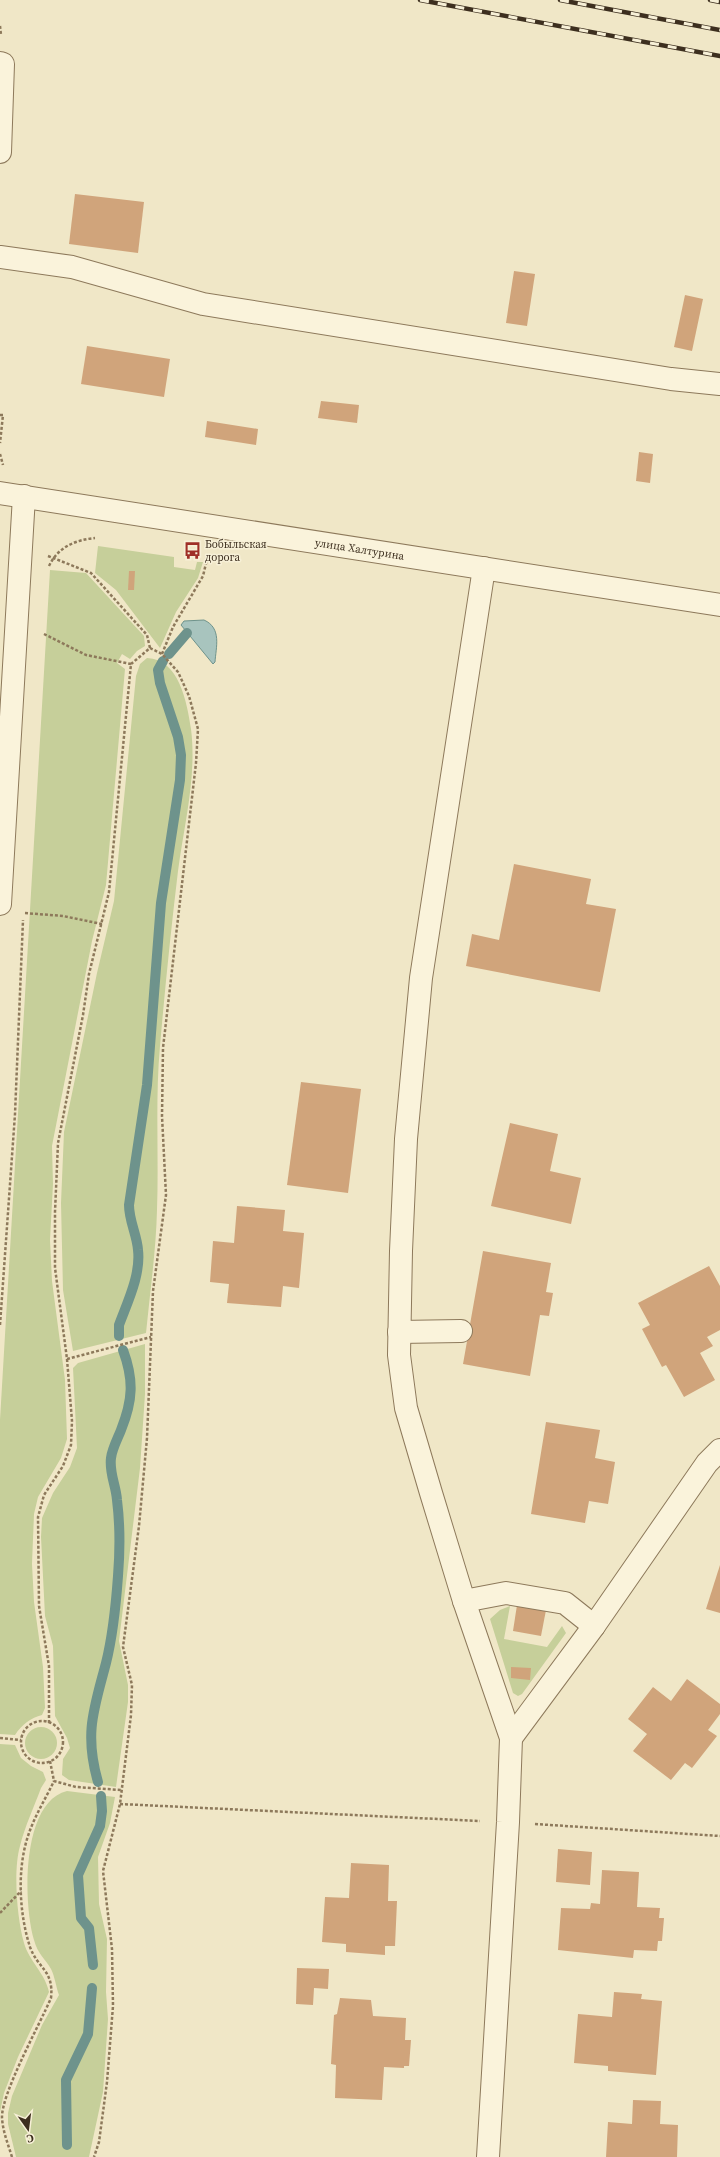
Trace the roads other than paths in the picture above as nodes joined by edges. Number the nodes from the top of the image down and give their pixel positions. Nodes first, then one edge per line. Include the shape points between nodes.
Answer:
1 (0, 63) edge
2 (0, 152) edge
3 (0, 257) edge
4 (720, 384) edge
5 (0, 493) edge
6 (24, 496) junction
7 (484, 568) junction
8 (720, 605) edge
9 (0, 896) edge
10 (461, 1331) dead end
11 (399, 1332) junction
12 (720, 1450) edge
13 (464, 1601) junction
14 (594, 1626) junction
15 (511, 1738) junction
16 (488, 2157) edge

1 - 2 street via 3,64
3 - 4 street via 72,267 203,304 671,379
5 - 6 street, улица Халтурина
6 - 7 street, улица Халтурина
6 - 9 street
7 - 8 street, улица Халтурина
7 - 11 street via 421,978 406,1139
10 - 11 street
11 - 13 street via 398,1355 406,1408
12 - 14 street via 708,1463
13 - 14 street via 506,1593 565,1603
13 - 15 street
14 - 15 street
15 - 16 street

